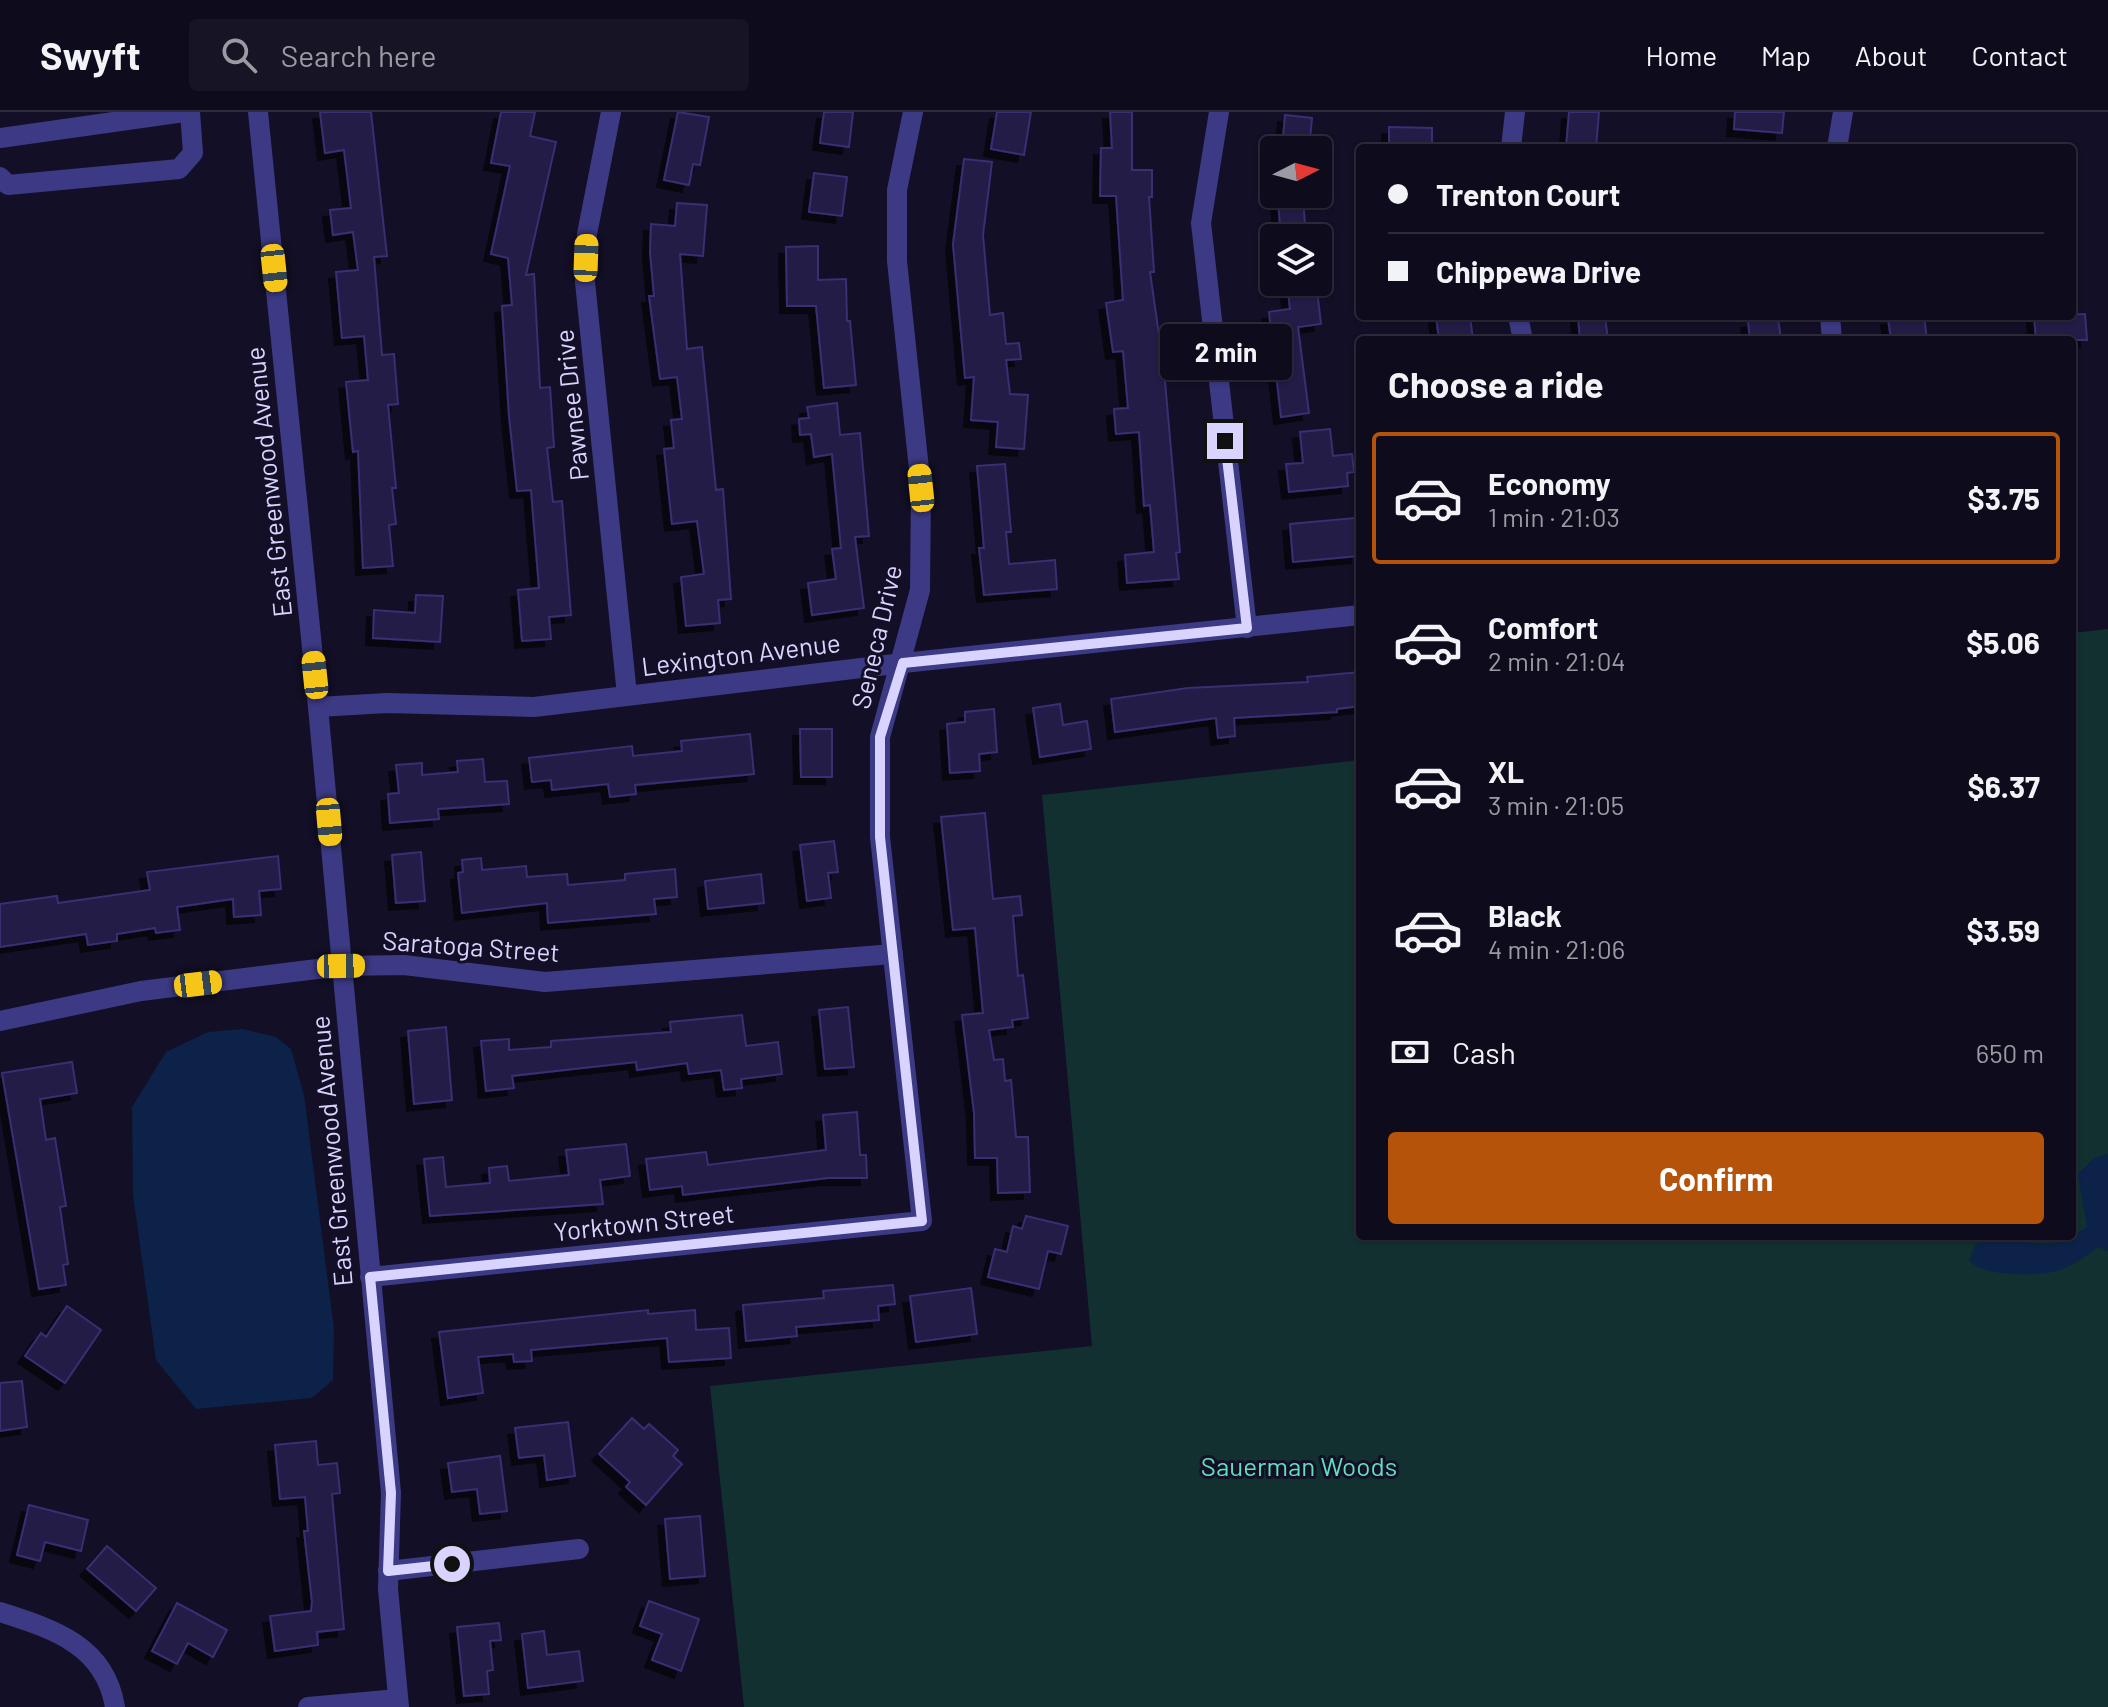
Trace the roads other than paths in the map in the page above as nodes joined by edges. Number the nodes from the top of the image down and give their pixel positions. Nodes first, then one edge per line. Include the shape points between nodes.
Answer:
1 (187, 112) edge
2 (258, 112) edge
3 (611, 112) edge
4 (913, 112) edge
5 (1219, 112) edge
6 (1515, 112) edge
7 (1843, 112) edge
8 (0, 138) edge
9 (1511, 144) edge
10 (1838, 144) edge
11 (0, 177) edge
12 (1356, 615) edge
13 (1247, 628) junction
14 (903, 663) junction
15 (627, 695) junction
16 (318, 707) junction
17 (893, 954) junction
18 (341, 966) junction
19 (0, 1021) edge
20 (922, 1221) joint
21 (370, 1277) junction
22 (579, 1549) dead end
23 (388, 1571) junction
24 (0, 1612) edge
25 (398, 1703) edge
26 (115, 1707) edge
27 (308, 1707) edge

1 - 8 street
1 - 11 street via 193,153 179,169 8,185
2 - 16 street, East Greenwood Avenue
3 - 15 street, Pawnee Drive via 587,234 585,282
4 - 14 street, Seneca Drive via 897,190 897,261 922,537 920,590
5 - 13 street via 1201,223
6 - 9 street
7 - 10 street
12 - 13 street, Lexington Avenue
13 - 14 street, Lexington Avenue
14 - 15 street, Lexington Avenue
14 - 17 street, Seneca Drive via 880,737 880,837
15 - 16 street, Lexington Avenue via 534,707
16 - 18 street, East Greenwood Avenue
17 - 18 street, Saratoga Street via 545,982 404,965
17 - 20 street, Seneca Drive
18 - 19 street, Saratoga Street via 141,991
18 - 21 street, East Greenwood Avenue
20 - 21 street, Yorktown Street
21 - 23 street, East Greenwood Avenue via 391,1493
22 - 23 street
23 - 25 street, East Greenwood Avenue
24 - 26 street via 54,1629 97,1660
25 - 27 street

